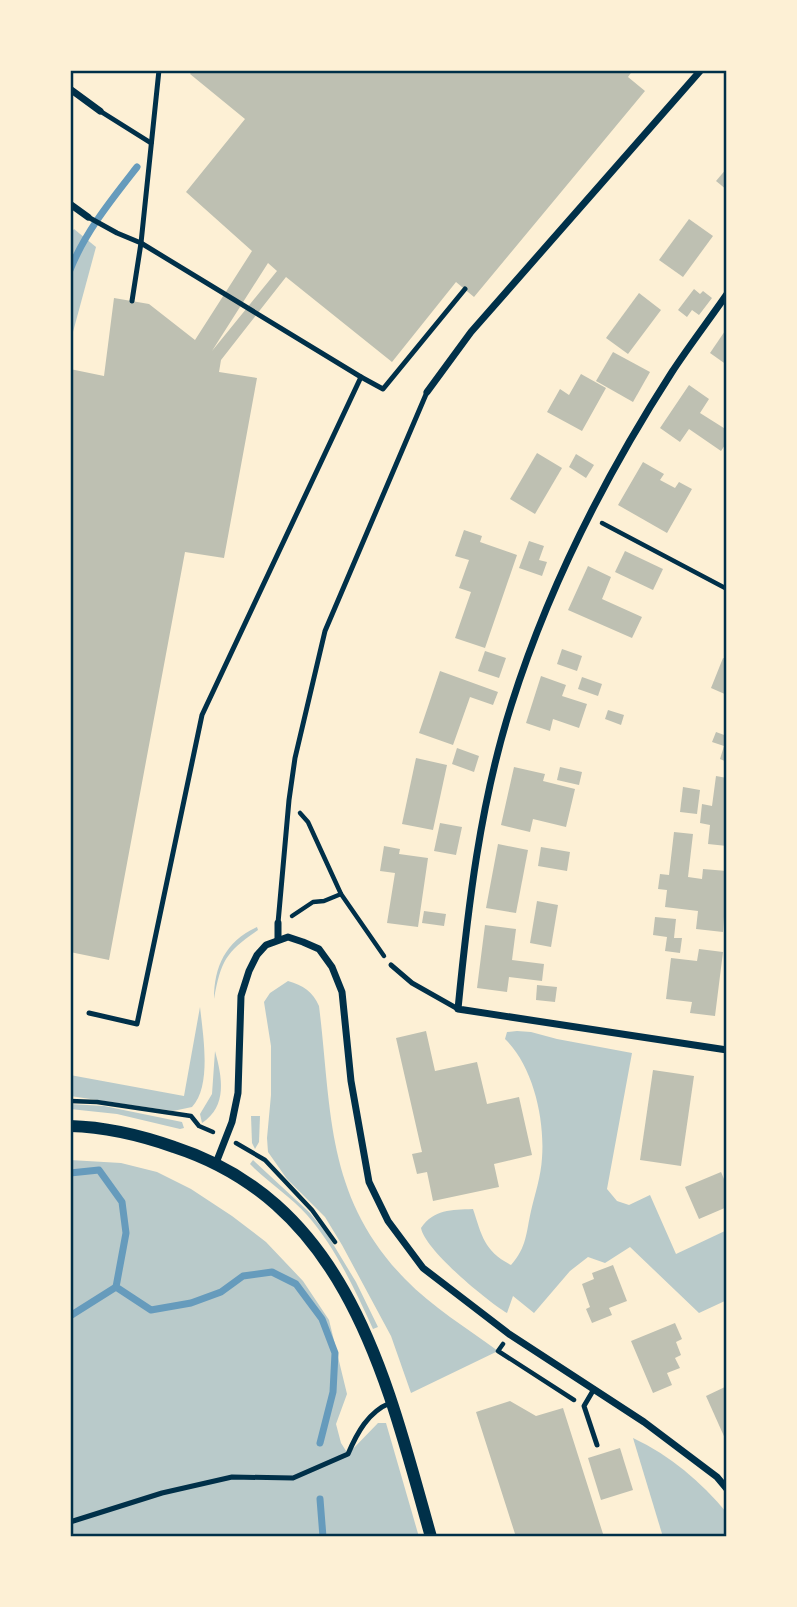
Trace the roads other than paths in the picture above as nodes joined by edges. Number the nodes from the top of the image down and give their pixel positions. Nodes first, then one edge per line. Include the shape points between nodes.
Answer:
1 (159, 70) edge
2 (701, 70) edge
3 (70, 89) edge
4 (100, 111) joint
5 (151, 143) junction
6 (70, 204) edge
7 (88, 216) joint
8 (141, 243) junction
9 (465, 289) dead end
10 (727, 294) edge
11 (132, 301) dead end
12 (361, 377) junction
13 (427, 392) joint
14 (278, 920) joint
15 (278, 939) junction
16 (391, 965) road end
17 (458, 1009) junction
18 (89, 1013) dead end
19 (727, 1050) edge
20 (70, 1126) edge
21 (216, 1163) junction
22 (594, 1389) junction
23 (393, 1402) junction
24 (597, 1445) dead end
25 (727, 1489) edge
26 (70, 1522) edge
27 (432, 1537) edge

1 - 5 lane
2 - 13 street via 471,332
3 - 4 street
4 - 5 lane
5 - 8 lane
6 - 7 street
7 - 8 lane
8 - 11 lane
8 - 12 lane
9 - 12 lane via 383,389
10 - 17 street via 672,372 614,469 551,599 510,708 491,785 469,902
12 - 18 lane via 202,715 137,1024
13 - 14 lane via 326,631 295,758
14 - 15 street
15 - 21 street via 257,955 241,996 238,1093
15 - 22 street via 288,937 319,949 337,978 364,1164 388,1221 423,1268 509,1334
16 - 17 lane via 412,984
17 - 19 street
20 - 21 street via 137,1134
21 - 23 street via 261,1191 300,1226 328,1262 354,1308
22 - 24 lane via 584,1406
22 - 25 street via 672,1443
23 - 26 lane via 376,1409 355,1436 348,1454 293,1478 232,1477
23 - 27 street

